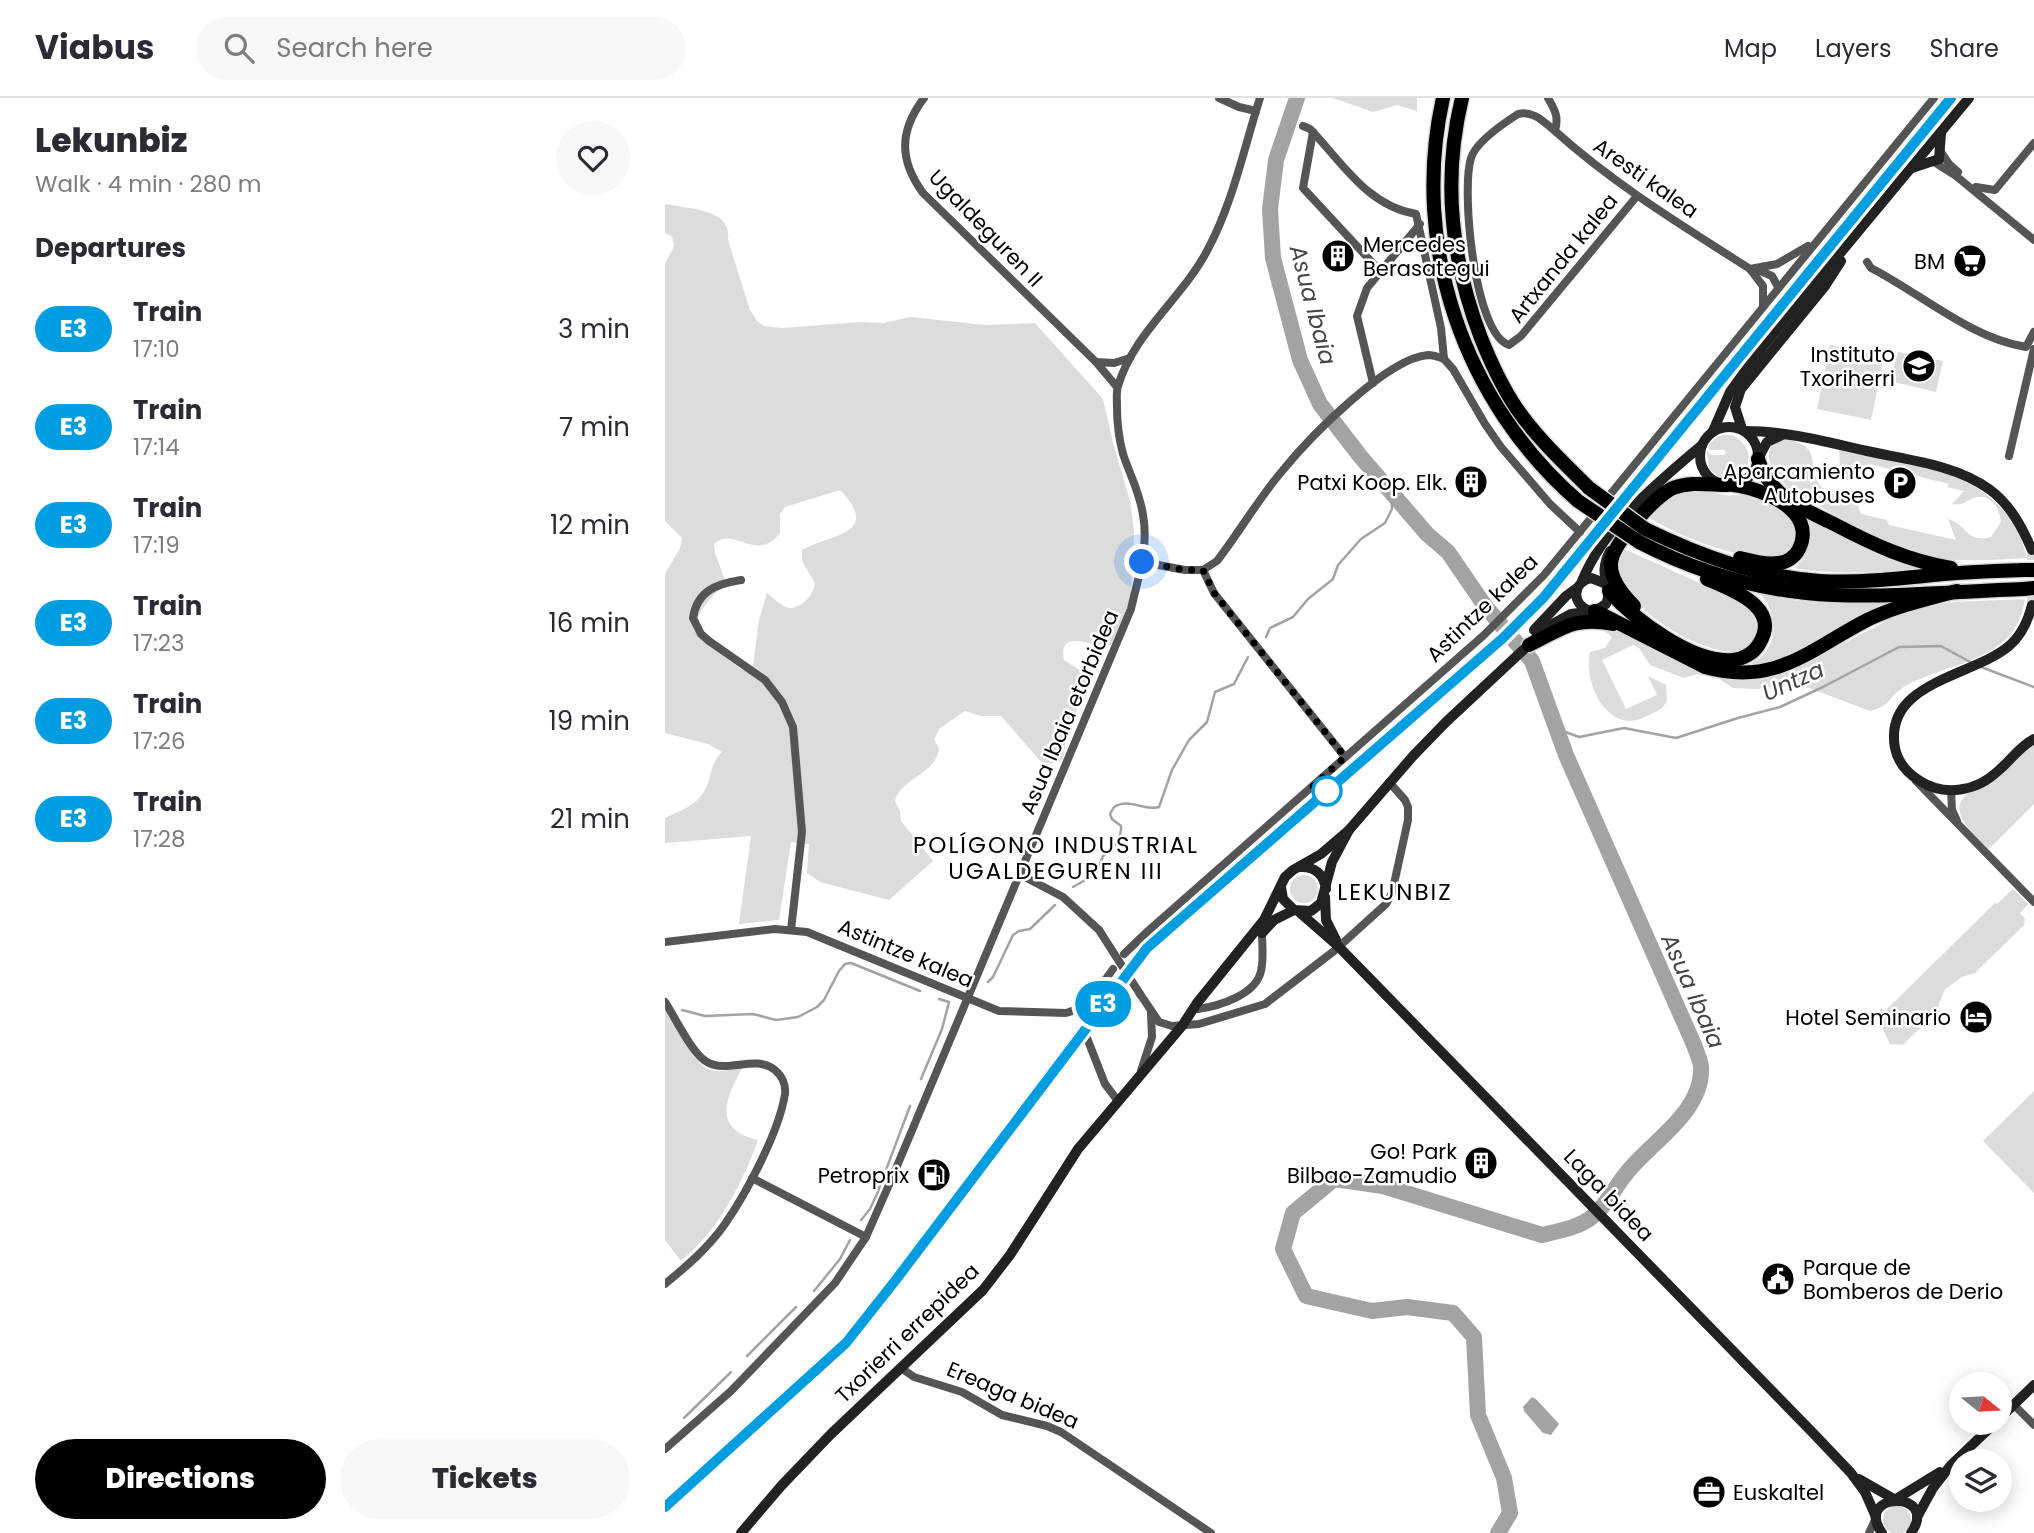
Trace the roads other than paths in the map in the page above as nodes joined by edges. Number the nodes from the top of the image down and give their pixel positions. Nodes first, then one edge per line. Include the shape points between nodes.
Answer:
1 (924, 98) edge
2 (1219, 98) edge
3 (1260, 98) edge
4 (1443, 98) edge
5 (1462, 98) edge
6 (1548, 98) edge
7 (1934, 98) edge
8 (1969, 98) edge
9 (1256, 111) junction
10 (1303, 126) dead end
11 (1555, 131) junction
12 (1313, 132) junction
13 (2034, 143) edge
14 (1933, 154) junction
15 (1976, 187) junction
16 (1637, 196) junction
17 (1420, 224) junction
18 (2034, 234) edge
19 (1858, 235) junction
20 (2034, 240) edge
21 (1817, 241) junction
22 (1867, 262) dead end
23 (1749, 269) junction
24 (1380, 271) junction
25 (1759, 281) junction
26 (1778, 287) junction
27 (1763, 306) junction
28 (2034, 332) edge
29 (1515, 342) joint
30 (2034, 349) edge
31 (1130, 358) junction
32 (1444, 359) junction
33 (1095, 362) junction
34 (1373, 383) junction
35 (1117, 387) junction
36 (1743, 430) junction
37 (1713, 431) junction
38 (1788, 434) junction
39 (1702, 445) junction
40 (2009, 456) dead end
41 (1758, 459) junction
42 (1725, 483) junction
43 (1644, 531) junction
44 (1580, 532) junction
45 (2032, 550) dead end
46 (1142, 562) junction
47 (1686, 565) junction
48 (1203, 570) junction
49 (2029, 570) edge
50 (1969, 572) junction
51 (741, 580) dead end
52 (1579, 585) junction
53 (1607, 587) junction
54 (2029, 588) edge
55 (1957, 591) junction
56 (2032, 605) edge
57 (1592, 611) junction
58 (1629, 627) junction
59 (1653, 628) junction
60 (1527, 643) junction
61 (2034, 739) edge
62 (1345, 757) junction
63 (1909, 774) junction
64 (1389, 782) junction
65 (1951, 790) junction
66 (1349, 830) junction
67 (1965, 832) junction
68 (1298, 868) junction
69 (1019, 874) junction
70 (1281, 887) junction
71 (1325, 895) junction
72 (2034, 902) edge
73 (1296, 911) junction
74 (791, 930) junction
75 (1262, 933) junction
76 (665, 943) edge
77 (1338, 946) junction
78 (1124, 954) dead end
79 (1113, 969) dead end
80 (966, 998) junction
81 (665, 1002) edge
82 (1150, 1010) junction
83 (1194, 1013) junction
84 (1182, 1026) junction
85 (1087, 1038) dead end
86 (1138, 1077) junction
87 (1118, 1101) junction
88 (752, 1178) junction
89 (866, 1237) junction
90 (665, 1284) edge
91 (901, 1368) junction
92 (2034, 1385) edge
93 (2014, 1405) joint
94 (2034, 1425) edge
95 (1982, 1435) edge
96 (665, 1449) edge
97 (1968, 1449) edge
98 (1949, 1466) edge
99 (1949, 1468) edge
100 (1851, 1473) junction
101 (1895, 1499) junction
102 (1876, 1517) junction
103 (1917, 1518) junction
104 (741, 1533) edge
105 (1211, 1533) edge
106 (1869, 1533) edge
107 (1882, 1533) edge
108 (1911, 1533) edge
109 (1922, 1533) edge

1 - 33 street, Ugaldeguren II via 908,123 905,139 916,184
2 - 9 street
3 - 9 street, Asua Ibaia etorbidea
4 - 43 highway, bridge via 1433,160 1438,252 1471,361 1509,426 1557,482 1578,501
5 - 43 highway, bridge via 1452,158 1454,247 1470,310 1495,371 1517,410 1542,440 1589,488
6 - 11 street via 1558,121
7 - 21 street, Astintze kalea
8 - 14 street via 1941,133
9 - 31 street, Asua Ibaia etorbidea via 1208,249
10 - 12 street
11 - 16 street, Aresti kalea
11 - 29 street, Aresti kalea via 1536,116 1518,114 1471,156 1469,224 1476,274 1490,326 1497,338 1509,345
12 - 17 street via 1365,189 1393,208 1416,214
12 - 24 street via 1303,188
13 - 15 street via 1995,190
14 - 15 street
14 - 19 street via 1912,168
14 - 20 street
15 - 18 street
16 - 23 street, Aresti kalea
16 - 29 street, Artxanda kalea
17 - 24 street
17 - 32 street
19 - 36 street via 1825,286 1738,395 1735,407
19 - 37 street via 1764,345 1730,392
21 - 23 street, Astintze kalea via 1777,264
21 - 26 street, Astintze kalea
22 - 28 street via 1982,332 2026,347
23 - 25 street, Aresti kalea
23 - 26 street, Aresti kalea via 1766,272
24 - 34 street via 1367,288 1357,316
25 - 26 street
25 - 27 street
26 - 27 street, Astintze kalea
27 - 44 street, Astintze kalea
30 - 40 street
31 - 33 street
31 - 35 street, Asua Ibaia etorbidea
32 - 34 street via 1420,357
32 - 44 street via 1501,447
33 - 35 street, Ugaldeguren II
34 - 48 street via 1325,424 1282,471 1217,561
35 - 46 street, Asua Ibaia etorbidea via 1123,454 1144,516
36 - 37 street via 1727,426
36 - 38 street
36 - 41 street via 1756,446
37 - 39 street
38 - 41 street via 1767,442
38 - 45 street via 1965,476 2003,502
39 - 42 street via 1700,462 1705,473
39 - 52 street, Txorierri errepidea via 1649,490 1609,537
41 - 42 street via 1742,481
41 - 50 highway via 1768,480 1803,508 1891,552
42 - 43 highway via 1763,491 1797,516 1802,540 1791,559 1776,564 1741,559
42 - 53 street via 1690,478 1665,488 1607,556
42 - 59 highway via 1672,489 1646,511 1617,547 1611,566 1618,586
43 - 47 highway
43 - 50 highway via 1731,565 1819,581
44 - 62 street, Astintze kalea via 1506,614
46 - 48 street
46 - 69 street, Asua Ibaia etorbidea via 1131,609
47 - 55 highway via 1808,593
47 - 59 highway via 1755,604 1764,627 1758,645 1742,658 1724,660 1692,651
48 - 62 street via 1214,593
49 - 50 highway
51 - 74 street via 718,583 697,602 693,618 709,641 765,680 793,727 802,832
52 - 53 street via 1591,578
52 - 57 street via 1577,601
52 - 60 street, Txorierri errepidea
53 - 57 street via 1606,604
53 - 59 highway
54 - 55 highway
55 - 58 highway via 1896,608 1800,660 1755,673 1705,667
56 - 63 street via 2029,620 2009,646 1916,695 1898,715 1896,753
57 - 58 highway
57 - 60 street, Txorierri errepidea via 1562,618
58 - 60 highway via 1581,622
60 - 64 street, Txorierri errepidea
61 - 65 street via 1988,780
62 - 78 street, Astintze kalea
63 - 65 street
63 - 67 street
64 - 66 street, Txorierri errepidea
64 - 77 street via 1408,807 1392,893 1386,904
65 - 67 street via 1952,810
66 - 68 street, Txorierri errepidea
66 - 71 street, Txorierri errepidea via 1332,862
67 - 72 street
68 - 70 street, Txorierri errepidea via 1285,877
68 - 71 street via 1318,872
69 - 80 street, Asua Ibaia etorbidea
69 - 82 street, bridge via 1063,897 1099,930
70 - 73 street via 1283,899
70 - 83 street, Txorierri errepidea via 1264,920 1197,1003
71 - 73 street, Txorierri errepidea via 1311,911
71 - 77 street via 1327,920
73 - 75 street, Txorierri errepidea via 1274,920
73 - 77 street, Laga bidea
74 - 76 street, Astintze kalea
74 - 80 street, Astintze kalea via 822,937
75 - 83 street, Txorierri errepidea
75 - 83 street via 1258,981 1217,1006
77 - 84 street via 1265,1004
77 - 100 street, Laga bidea
79 - 80 street, Astintze kalea via 1084,1006 1066,1013 1005,1012
80 - 89 street, Asua Ibaia etorbidea
81 - 88 street via 706,1062 757,1063 784,1081 785,1093
82 - 84 street via 1159,1022
82 - 86 street via 1152,1037
83 - 84 street, Txorierri errepidea
84 - 86 street, Txorierri errepidea
85 - 87 street via 1105,1084
86 - 87 street, Txorierri errepidea
87 - 91 street, Txorierri errepidea via 1065,1168 996,1275
88 - 89 street
88 - 90 street via 713,1239
89 - 96 street, Asua Ibaia etorbidea via 822,1298 731,1391
91 - 104 street, Txorierri errepidea via 806,1459
91 - 105 street, Ereaga bidea via 913,1377 963,1392 1002,1415 1061,1432
92 - 93 street
93 - 94 street
95 - 97 street
98 - 101 street
99 - 103 street
100 - 101 street, Laga bidea
100 - 102 street, Laga bidea
101 - 102 street via 1882,1505
101 - 103 street, Laga bidea via 1910,1504
102 - 106 street
102 - 107 street, Laga bidea
103 - 108 street
103 - 109 street

